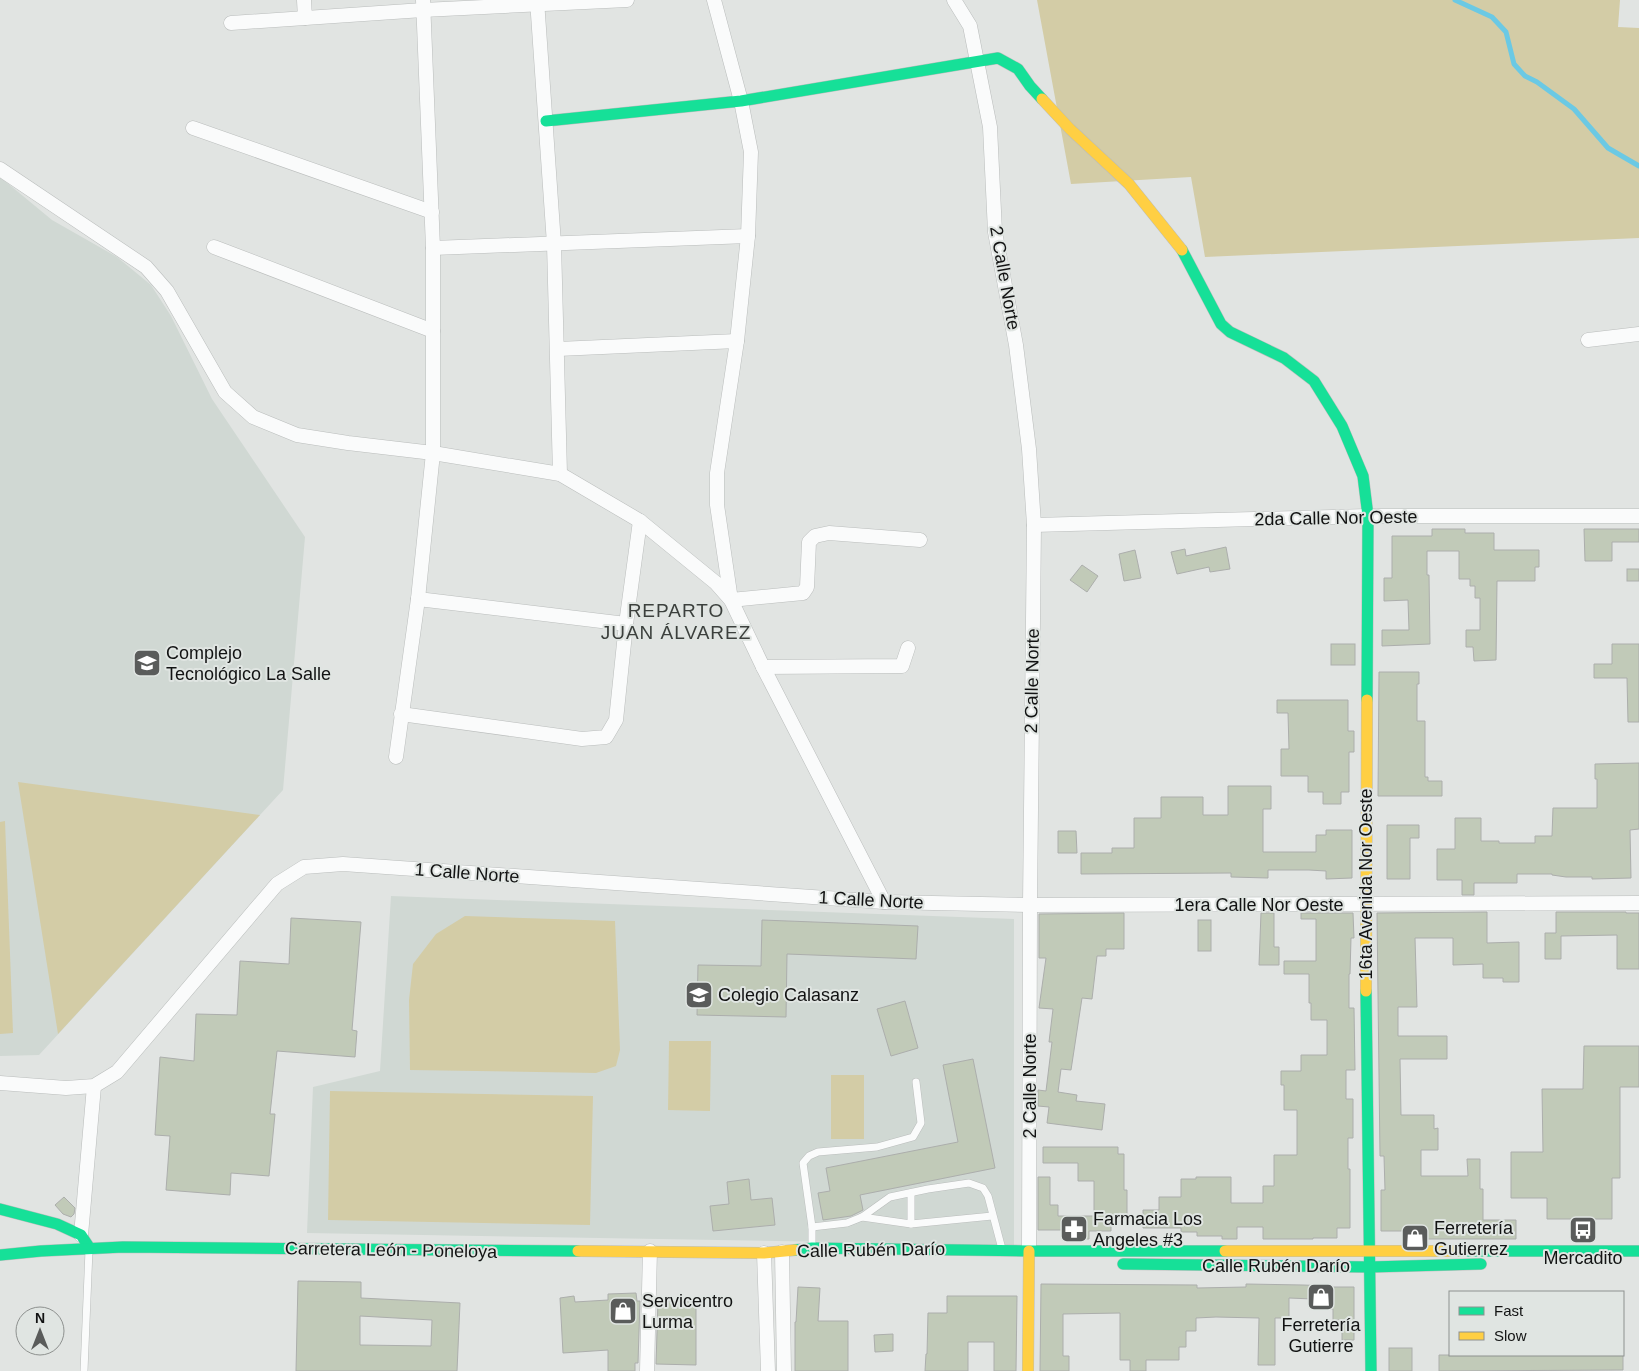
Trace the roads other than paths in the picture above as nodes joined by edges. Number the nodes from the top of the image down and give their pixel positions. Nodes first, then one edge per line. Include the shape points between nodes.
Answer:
1 (304, 0) edge
2 (627, 0) edge
3 (714, 0) edge
4 (954, 0) edge
5 (537, 3) edge
6 (423, 5) edge
7 (305, 18) junction
8 (231, 23) dead end
9 (979, 63) junction
10 (741, 101) junction
11 (546, 121) junction
12 (194, 128) dead end
13 (0, 168) edge
14 (432, 212) junction
15 (748, 236) junction
16 (554, 244) junction
17 (214, 247) dead end
18 (433, 248) junction
19 (433, 331) junction
20 (1639, 334) edge
21 (1588, 340) dead end
22 (737, 341) junction
23 (558, 350) junction
24 (433, 453) junction
25 (560, 474) junction
26 (1368, 516) junction
27 (1639, 516) edge
28 (640, 521) junction
29 (1034, 525) junction
30 (920, 540) dead end
31 (418, 599) junction
32 (731, 600) junction
33 (626, 624) junction
34 (908, 648) dead end
35 (763, 667) junction
36 (401, 714) junction
37 (396, 758) dead end
38 (884, 902) junction
39 (1639, 903) edge
40 (1030, 905) junction
41 (1366, 905) junction
42 (916, 1082) dead end
43 (0, 1083) edge
44 (94, 1086) junction
45 (911, 1193) junction
46 (0, 1209) edge
47 (992, 1216) junction
48 (862, 1217) junction
49 (911, 1224) junction
50 (812, 1227) junction
51 (80, 1235) junction
52 (90, 1247) junction
53 (812, 1248) junction
54 (1002, 1250) junction
55 (650, 1251) junction
56 (1153, 1251) junction
57 (1370, 1251) junction
58 (764, 1252) junction
59 (782, 1252) junction
60 (1639, 1252) edge
61 (0, 1255) edge
62 (1029, 1260) junction
63 (811, 1261) dead end
64 (1564, 1262) dead end
65 (1617, 1262) dead end
66 (1107, 1264) dead end
67 (1496, 1264) dead end
68 (1155, 1265) junction
69 (1370, 1267) junction
70 (84, 1371) edge
71 (647, 1371) edge
72 (768, 1371) edge
73 (784, 1371) edge
74 (1028, 1371) edge
75 (1371, 1371) edge

1 - 7 street
2 - 5 street
3 - 10 street
4 - 9 street, 2 Calle Norte via 970,26
5 - 6 street
5 - 11 street
6 - 7 street
6 - 14 street
7 - 8 street
9 - 10 street, 16ta Avenida Nor Oeste
9 - 26 street, 16ta Avenida Nor Oeste via 998,58 1018,69 1070,129 1129,184 1184,253 1221,324 1230,332 1284,358 1314,381 1342,426 1363,476
9 - 29 street, 2 Calle Norte via 990,127 995,232 1016,345 1029,449
10 - 11 street, 16ta Avenida Nor Oeste
10 - 15 street via 751,152
11 - 16 street
12 - 14 street
13 - 24 street via 146,267 167,291 225,392 253,417 297,435
14 - 18 street
15 - 16 street
15 - 22 street
16 - 18 street
16 - 23 street
17 - 19 street
18 - 19 street
19 - 24 street
20 - 21 street
22 - 23 street
22 - 32 street via 717,473 717,505
23 - 25 street
24 - 25 street
24 - 31 street
25 - 28 street
26 - 27 street, 2da Calle Nor Oeste
26 - 29 street, 2da Calle Nor Oeste
26 - 41 street, 16ta Avenida Nor Oeste
28 - 32 street via 716,583
28 - 33 street
29 - 40 street, 2 Calle Norte
30 - 32 street via 829,533 815,536 809,542 807,587 803,593
31 - 33 street
31 - 36 street
32 - 35 street
33 - 36 street via 616,720 606,737 582,739
34 - 35 street via 902,666
35 - 38 street
36 - 37 street
38 - 40 street, 1 Calle Norte
38 - 44 street, 1 Calle Norte via 344,864 304,867 277,884 116,1072
39 - 41 street, 1era Calle Nor Oeste
40 - 41 street, 1era Calle Nor Oeste
40 - 62 street, 2 Calle Norte
41 - 57 street, 16ta Avenida Nor Oeste
42 - 50 lane via 921,1123 913,1137 877,1147 818,1152 803,1163
43 - 44 street, 1 Calle Norte via 66,1088
44 - 51 street
45 - 47 lane via 969,1183 983,1188
45 - 48 lane via 890,1197
45 - 49 lane
46 - 51 street via 57,1224
47 - 49 lane
47 - 54 lane
48 - 49 lane
48 - 50 lane via 847,1223
50 - 53 lane
51 - 52 street
52 - 55 street, Carretera León - Poneloya
52 - 61 street, Carretera León - Poneloya
52 - 70 lane
53 - 54 street, Calle Rubén Darío
53 - 59 street, Calle Rubén Darío
54 - 62 street, Calle Rubén Darío
55 - 58 street, Carretera León - Poneloya
55 - 71 street
56 - 57 street, Calle Rubén Darío
56 - 62 street, Calle Rubén Darío
56 - 68 street
57 - 60 street, Calle Rubén Darío
57 - 69 street, 16ta Avenida Nor Oeste
58 - 59 street, Carretera León - Poneloya
58 - 72 street
59 - 63 street, Calle Rubén Darío
59 - 73 street
62 - 74 street, 2 Calle Norte
64 - 65 street
66 - 68 street, Calle Rubén Darío
67 - 69 street, Calle Rubén Darío
68 - 69 street, Calle Rubén Darío
69 - 75 street, 16ta Avenida Nor Oeste

